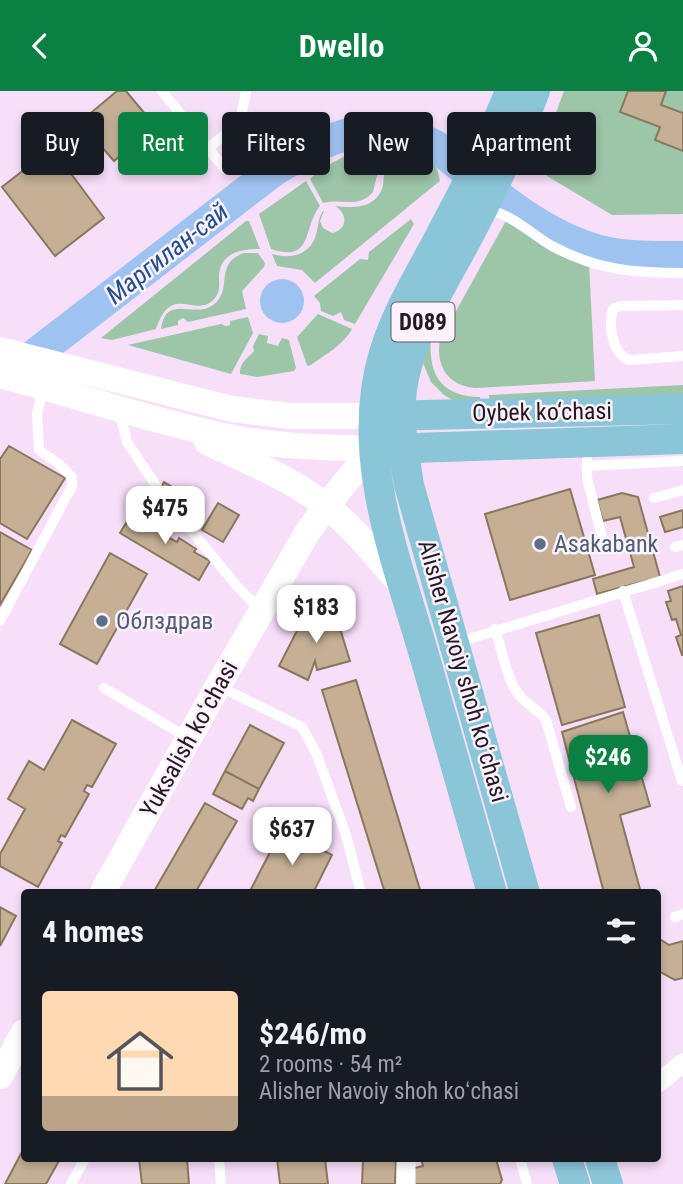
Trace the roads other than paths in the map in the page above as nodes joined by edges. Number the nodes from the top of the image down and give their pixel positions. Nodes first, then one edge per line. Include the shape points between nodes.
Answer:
1 (162, 91) edge
2 (246, 91) edge
3 (510, 91) edge
4 (535, 91) edge
5 (179, 112) edge
6 (509, 112) edge
7 (520, 112) edge
8 (208, 148) joint
9 (222, 166) edge
10 (491, 175) edge
11 (480, 204) junction
12 (683, 274) edge
13 (683, 305) edge
14 (0, 350) edge
15 (683, 356) edge
16 (22, 381) edge
17 (683, 409) edge
18 (119, 410) junction
19 (388, 416) junction
20 (171, 425) junction
21 (683, 439) edge
22 (373, 449) junction
23 (403, 449) junction
24 (586, 454) junction
25 (683, 461) edge
26 (159, 490) dead end
27 (683, 490) edge
28 (654, 498) dead end
29 (326, 506) junction
30 (176, 512) dead end
31 (604, 545) dead end
32 (683, 573) edge
33 (405, 591) junction
34 (623, 591) junction
35 (261, 611) junction
36 (0, 621) edge
37 (495, 629) junction
38 (456, 643) junction
39 (218, 686) junction
40 (104, 688) dead end
41 (188, 739) junction
42 (682, 781) edge
43 (571, 807) dead end
44 (104, 889) edge
45 (360, 889) edge
46 (491, 889) edge
47 (524, 889) edge
48 (21, 1038) edge
49 (683, 1063) edge
50 (0, 1076) edge
51 (661, 1081) edge
52 (83, 1162) edge
53 (219, 1162) edge
54 (406, 1162) edge
55 (521, 1162) edge
56 (568, 1162) edge
57 (601, 1162) edge
58 (71, 1184) edge
59 (221, 1184) edge
60 (407, 1184) edge
61 (527, 1184) edge
62 (575, 1184) edge
63 (608, 1184) edge

1 - 5 lane
2 - 8 lane via 240,123
3 - 6 main road, D089
4 - 7 main road, D089
8 - 9 lane
10 - 11 main road, D089
11 - 12 lane via 506,215 552,246 599,265 631,272
11 - 19 main road, D089 via 421,326 402,391
13 - 15 lane via 620,306 610,316 621,356 629,360
14 - 19 main road via 232,409 291,416
16 - 18 main road
16 - 36 lane via 37,414 39,450 72,477 72,486
17 - 19 main road, Oybek ko‘chasi
18 - 20 main road
18 - 26 lane via 127,442
19 - 22 main road, Alisher Navoiy shoh koʻchasi
19 - 23 main road, D089
20 - 22 main road via 290,445
20 - 29 main road via 282,478
21 - 24 main road, Oybek ko‘chasi
22 - 23 main road, Oybek ko‘chasi
22 - 29 main road, Yuksalish koʻchasi
22 - 33 main road, Alisher Navoiy shoh koʻchasi via 384,519
23 - 24 main road, Oybek ko‘chasi
23 - 38 main road, Alisher Navoiy shoh koʻchasi via 409,485
24 - 25 lane
24 - 31 lane
27 - 28 lane
29 - 33 main road via 362,539
29 - 35 main road, Yuksalish koʻchasi
30 - 35 lane
32 - 34 lane
33 - 46 main road, Alisher Navoiy shoh koʻchasi
34 - 37 lane
34 - 42 lane
35 - 39 main road, Yuksalish koʻchasi
37 - 38 lane
37 - 43 lane via 514,688 546,720
38 - 47 main road, Alisher Navoiy shoh koʻchasi
39 - 41 main road, Yuksalish koʻchasi
39 - 45 lane via 302,727 338,812
40 - 41 lane
41 - 44 main road, Yuksalish koʻchasi
48 - 50 main road
49 - 51 street
52 - 58 lane
53 - 59 lane
54 - 60 street
55 - 61 lane
56 - 62 main road
57 - 63 main road

